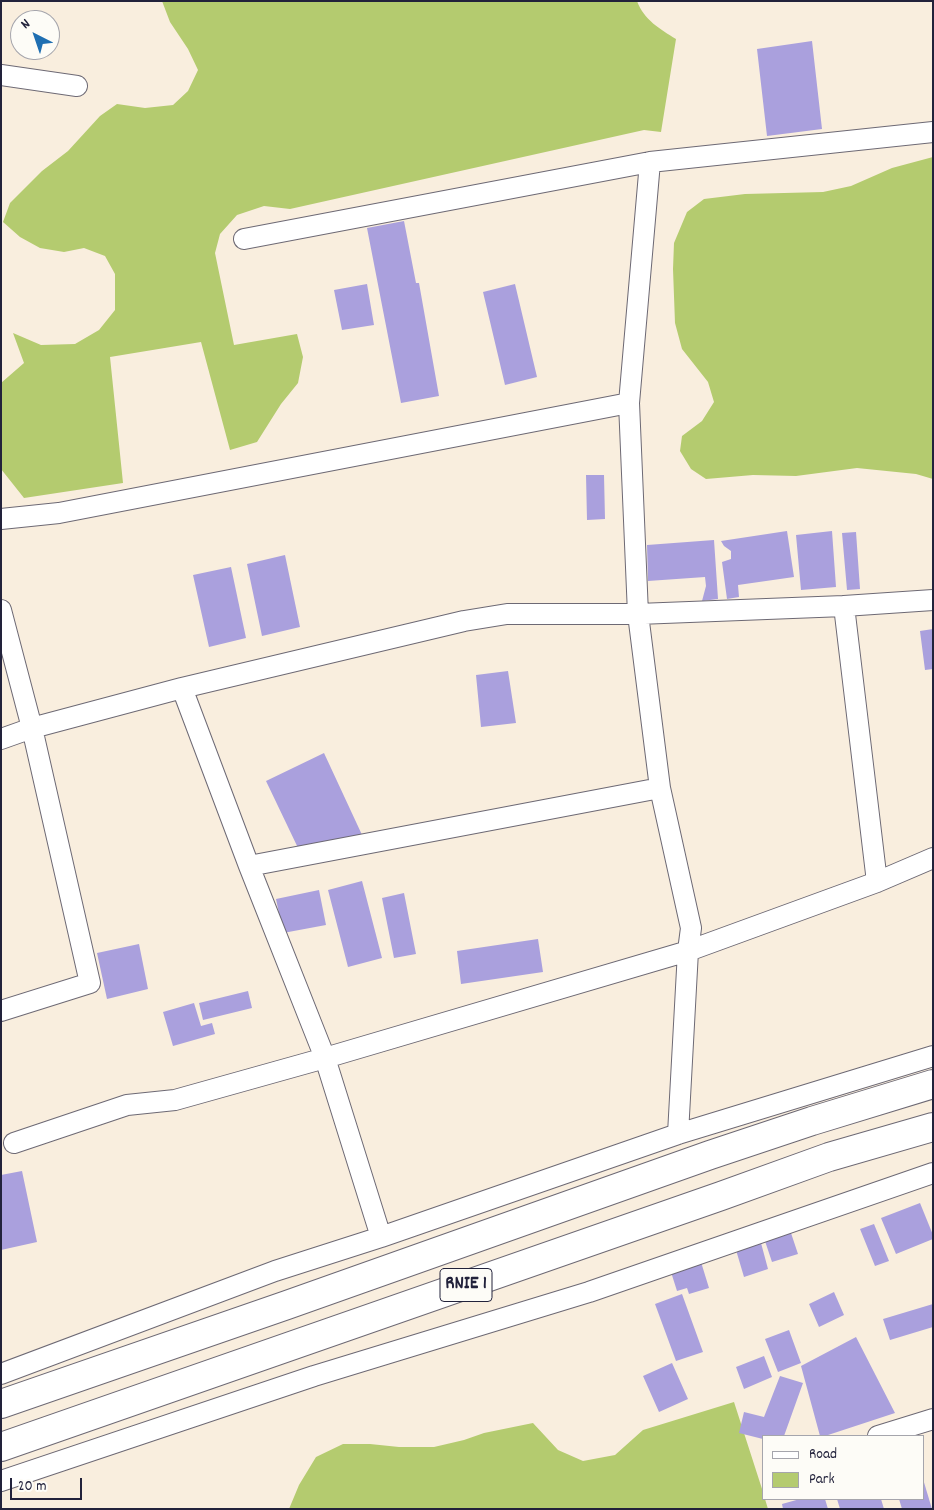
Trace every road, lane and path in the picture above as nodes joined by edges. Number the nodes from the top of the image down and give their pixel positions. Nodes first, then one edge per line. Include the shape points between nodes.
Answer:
1 (1, 75) edge
2 (77, 86) dead end
3 (933, 132) edge
4 (650, 162) junction
5 (244, 238) dead end
6 (629, 403) junction
7 (1, 519) edge
8 (933, 600) edge
9 (844, 606) junction
10 (1, 610) edge
11 (638, 614) junction
12 (182, 688) junction
13 (32, 728) junction
14 (1, 739) edge
15 (660, 788) junction
16 (933, 858) edge
17 (249, 866) junction
18 (877, 882) junction
19 (688, 951) junction
20 (1, 1011) edge
21 (933, 1056) edge
22 (325, 1058) junction
23 (933, 1084) edge
24 (933, 1126) edge
25 (678, 1134) junction
26 (14, 1143) dead end
27 (933, 1173) edge
28 (381, 1237) junction
29 (3, 1367) edge
30 (1, 1404) edge
31 (933, 1419) edge
32 (881, 1435) edge
33 (1, 1447) edge
34 (1, 1481) edge

1 - 2 street
3 - 4 street
4 - 5 street
4 - 6 street
6 - 7 street via 59,512
6 - 11 street
8 - 9 street
9 - 11 street
9 - 18 street
10 - 13 street
11 - 12 street via 507,614 464,621
11 - 15 street
12 - 13 street
12 - 17 street
13 - 14 street
13 - 20 street via 90,983
15 - 17 street
15 - 19 street via 691,928
16 - 18 street
17 - 22 street
18 - 19 street
19 - 22 street
19 - 25 street
21 - 25 street
22 - 26 street via 175,1100 127,1105
22 - 28 street
23 - 30 highway, RNIE 1 via 710,1155
24 - 33 highway, RNIE 1 via 828,1157
25 - 28 street
27 - 34 street via 590,1292 314,1376
28 - 29 street
31 - 32 street

